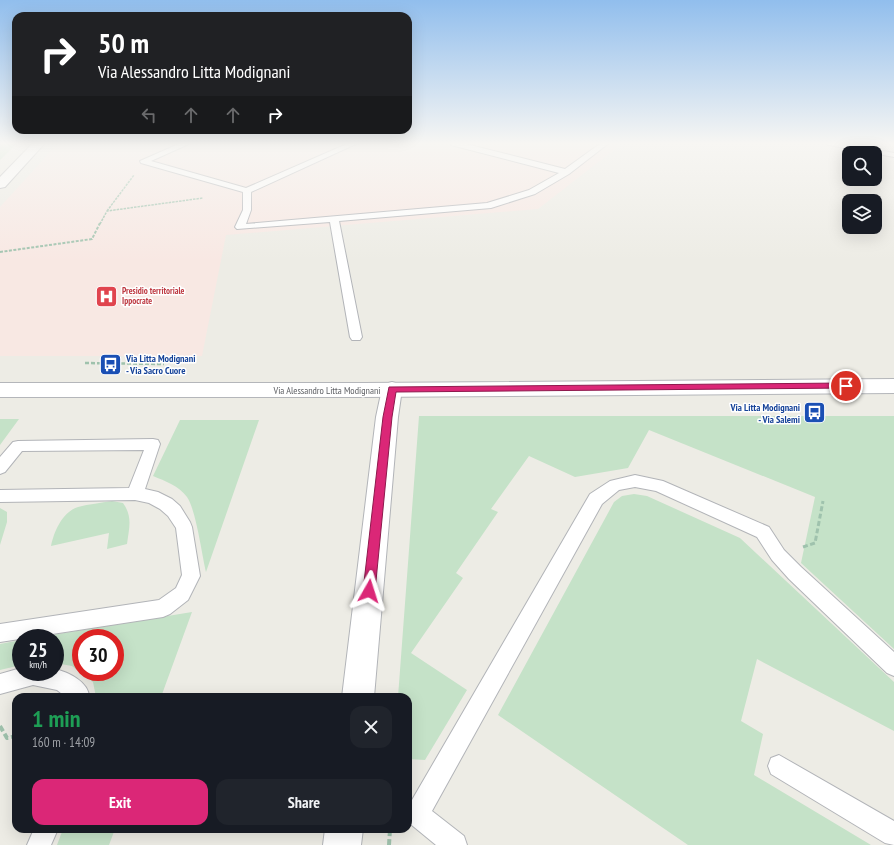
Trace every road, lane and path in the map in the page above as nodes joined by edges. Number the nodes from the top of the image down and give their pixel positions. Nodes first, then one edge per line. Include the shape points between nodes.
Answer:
1 (128, 182) edge
2 (217, 182) edge
3 (265, 182) edge
4 (548, 182) edge
5 (246, 191) junction
6 (107, 211) junction
7 (334, 220) junction
8 (0, 252) edge
9 (356, 337) dead end
10 (85, 363) dead end
11 (164, 364) dead end
12 (894, 386) edge
13 (392, 389) junction
14 (0, 390) edge
15 (0, 468) edge
16 (135, 494) junction
17 (0, 496) edge
18 (823, 502) dead end
19 (778, 555) junction
20 (0, 633) edge
21 (894, 666) edge
22 (0, 684) edge
23 (78, 693) edge
24 (358, 693) edge
25 (0, 726) edge
26 (12, 737) edge
27 (779, 766) dead end
28 (413, 812) edge
29 (44, 833) edge
30 (344, 833) edge
31 (390, 833) edge
32 (894, 834) edge
33 (40, 845) edge
34 (342, 845) edge
35 (389, 845) edge
36 (455, 845) edge

1 - 6 path
2 - 5 lane
3 - 5 lane
4 - 7 lane via 532,192 488,206
5 - 6 path
5 - 7 lane via 246,210 240,227
6 - 8 path via 92,240
7 - 9 lane
10 - 11 path
12 - 13 street, Via Alessandro Litta Modignani
13 - 14 street, Via Alessandro Litta Modignani
13 - 24 street
15 - 16 lane via 18,446 153,444
16 - 17 lane
16 - 20 lane via 152,497 166,504 174,510 184,527 191,576 182,594 163,608
18 - 19 path via 815,543
19 - 21 lane
19 - 28 lane via 763,532 658,485 636,482 615,485 596,499
22 - 23 lane via 33,675 62,681
25 - 26 path via 7,738
27 - 32 lane
28 - 36 lane
29 - 33 lane
30 - 34 street
31 - 35 path

